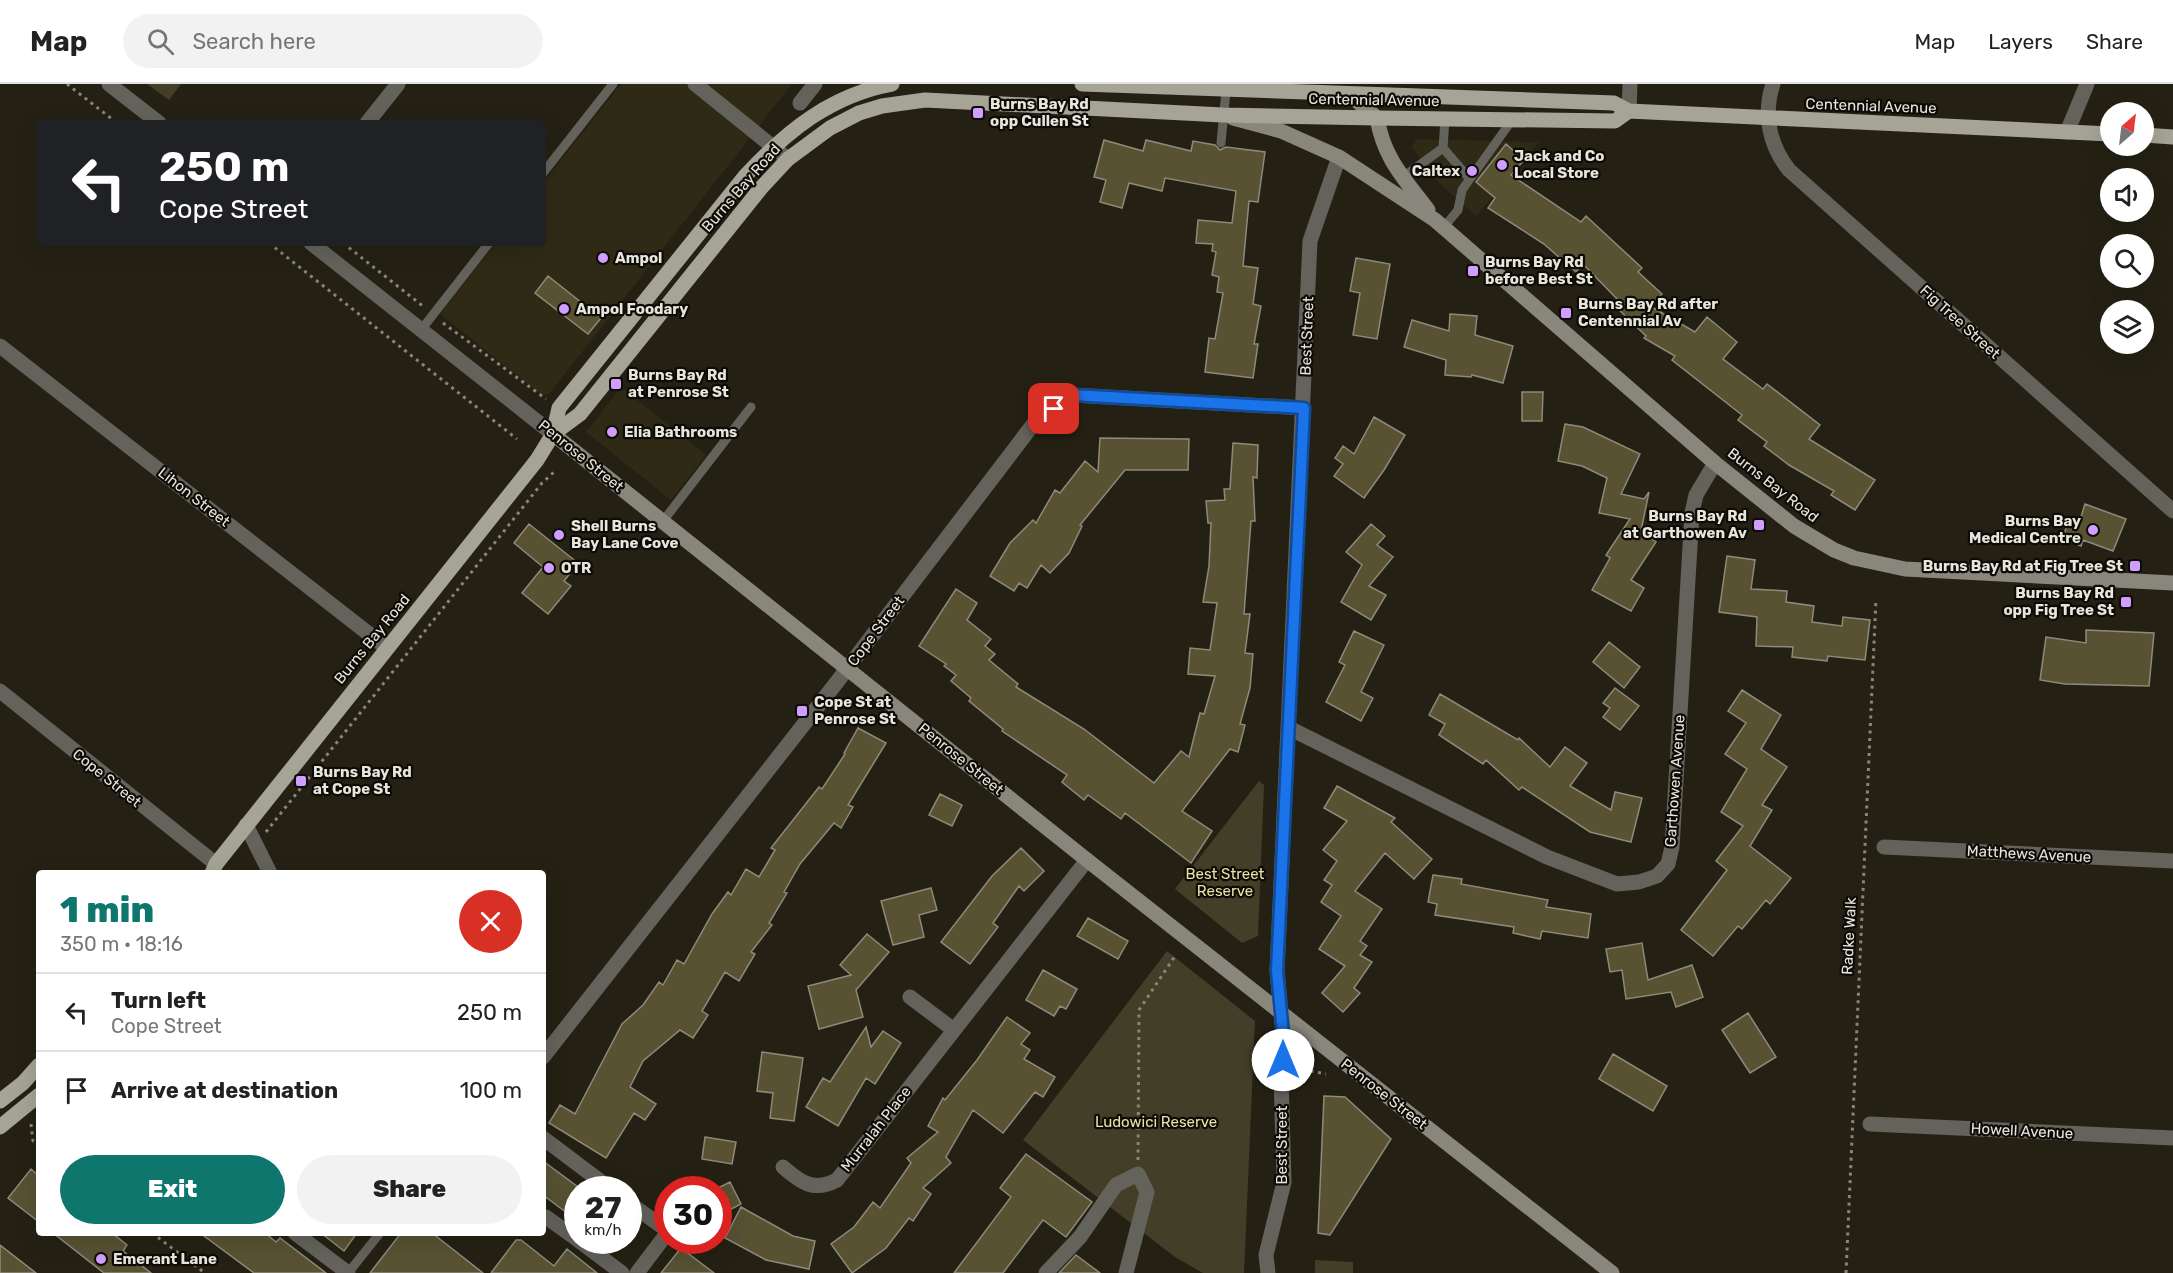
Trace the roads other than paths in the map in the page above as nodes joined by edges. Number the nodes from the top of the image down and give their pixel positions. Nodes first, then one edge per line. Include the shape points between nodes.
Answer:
1 (109, 84) edge
2 (398, 84) edge
3 (613, 84) edge
4 (695, 84) edge
5 (815, 84) edge
6 (892, 84) edge
7 (1082, 84) edge
8 (1630, 84) edge
9 (1773, 84) edge
10 (2087, 84) edge
11 (857, 88) edge
12 (1226, 91) junction
13 (1349, 94) junction
14 (800, 103) dead end
15 (1629, 111) junction
16 (859, 114) junction
17 (1223, 115) junction
18 (1377, 118) junction
19 (1445, 119) junction
20 (155, 120) edge
21 (370, 120) edge
22 (1512, 120) junction
23 (1768, 120) junction
24 (2067, 132) junction
25 (2100, 134) edge
26 (2154, 136) edge
27 (2173, 137) edge
28 (1221, 143) dead end
29 (772, 146) junction
30 (1443, 148) junction
31 (1339, 157) junction
32 (788, 159) junction
33 (546, 170) edge
34 (1403, 177) junction
35 (1469, 178) junction
36 (1439, 224) junction
37 (315, 246) edge
38 (487, 246) edge
39 (421, 330) junction
40 (0, 346) edge
41 (751, 407) dead end
42 (1304, 408) junction
43 (553, 434) junction
44 (1715, 463) junction
45 (2173, 511) edge
46 (663, 521) junction
47 (2173, 583) edge
48 (387, 648) junction
49 (848, 668) junction
50 (0, 691) edge
51 (1288, 728) junction
52 (246, 825) junction
53 (1884, 847) dead end
54 (1087, 861) junction
55 (2173, 861) edge
56 (214, 868) edge
57 (268, 870) edge
58 (910, 997) dead end
59 (1280, 1011) junction
60 (954, 1030) junction
61 (546, 1053) edge
62 (36, 1068) edge
63 (36, 1097) edge
64 (0, 1101) edge
65 (1870, 1124) dead end
66 (0, 1127) edge
67 (2173, 1138) edge
68 (546, 1140) edge
69 (783, 1167) dead end
70 (593, 1176) edge
71 (546, 1217) dead end
72 (564, 1230) edge
73 (299, 1236) edge
74 (378, 1236) edge
75 (654, 1250) edge
76 (597, 1254) edge
77 (348, 1273) edge
78 (622, 1273) edge
79 (637, 1273) edge
80 (1047, 1273) edge
81 (1126, 1273) edge
82 (1268, 1273) edge
83 (1612, 1273) edge

1 - 20 street
2 - 21 street
3 - 33 lane
4 - 29 street
5 - 14 street
6 - 11 main road, Burns Bay Road
7 - 12 main road
8 - 15 street
9 - 23 street
10 - 24 street
11 - 16 street
11 - 29 main road, Burns Bay Road
12 - 13 main road, Centennial Avenue
12 - 17 lane
13 - 15 main road, Centennial Avenue via 1614,103
13 - 18 main road
15 - 22 main road, Centennial Avenue via 1615,121
15 - 23 main road, Centennial Avenue
16 - 17 main road, Burns Bay Road via 906,101 940,100
16 - 32 main road, Burns Bay Road via 830,128
17 - 18 main road, Centennial Avenue
17 - 28 lane
17 - 31 main road, Burns Bay Road via 1281,131
18 - 19 main road, Centennial Avenue
18 - 34 main road, Burns Bay Road via 1381,142
19 - 22 main road, Centennial Avenue
19 - 30 lane
22 - 35 lane
23 - 24 main road, Centennial Avenue
23 - 45 street, Fig Tree Street via 1773,142 1789,170
24 - 25 main road, Centennial Avenue
26 - 27 main road
29 - 32 street
29 - 43 main road, Burns Bay Road via 559,408
30 - 34 lane
30 - 35 lane
31 - 36 main road, Burns Bay Road
31 - 42 street, Best Street via 1310,241
32 - 43 main road, Burns Bay Road via 580,414
34 - 36 main road, Burns Bay Road
35 - 36 lane via 1458,210
36 - 44 main road, Burns Bay Road
37 - 39 street, Penrose Street
38 - 39 lane
39 - 43 street, Penrose Street
40 - 48 street, Lihon Street
41 - 46 lane
42 - 49 street, Cope Street via 1072,395 1035,422
42 - 51 street, Best Street
43 - 46 main road, Penrose Street
43 - 48 main road, Burns Bay Road via 537,460
44 - 47 main road, Burns Bay Road via 1794,526 1854,558 1905,569
44 - 51 street, Garthowen Avenue via 1696,495 1692,513 1672,848 1668,864 1657,876 1617,884 1547,857
46 - 49 main road, Penrose Street
48 - 52 main road, Burns Bay Road
49 - 54 main road, Penrose Street
49 - 61 street, Cope Street
50 - 56 street, Cope Street
51 - 59 street, Best Street via 1277,971
52 - 56 main road, Burns Bay Road
52 - 57 street
53 - 55 street, Matthews Avenue
54 - 59 main road, Penrose Street
54 - 60 street, Murralah Place
58 - 60 street
59 - 82 street, Best Street via 1284,1044 1284,1182 1266,1255
59 - 83 main road, Penrose Street
60 - 69 street, Murralah Place via 837,1180 812,1187
62 - 64 main road
63 - 66 main road
65 - 67 street, Howell Avenue
68 - 70 street
71 - 72 street
73 - 77 street
74 - 77 lane
75 - 79 street
76 - 78 street
80 - 81 street via 1080,1237 1116,1185 1138,1174 1147,1192

